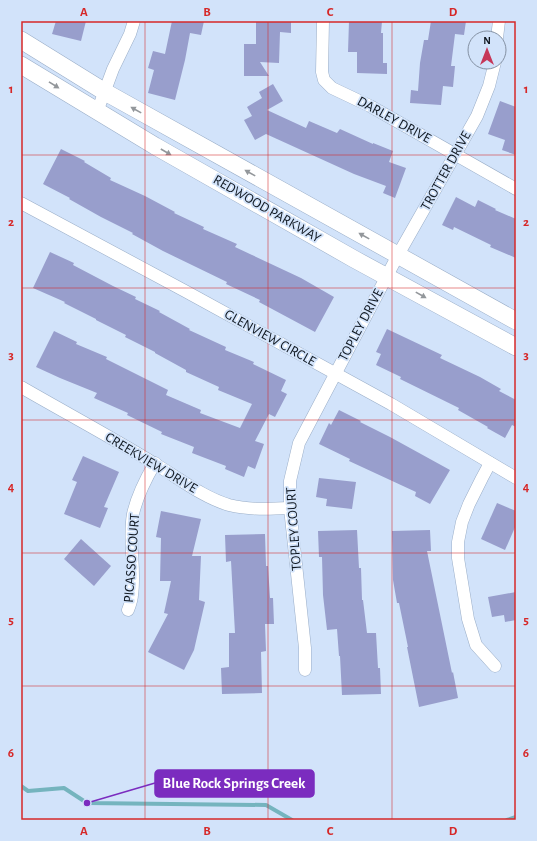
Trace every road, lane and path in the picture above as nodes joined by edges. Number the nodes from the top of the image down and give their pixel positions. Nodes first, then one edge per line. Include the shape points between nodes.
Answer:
1 (134, 21) edge
2 (323, 21) edge
3 (21, 40) edge
4 (21, 65) edge
5 (493, 70) edge
6 (105, 92) junction
7 (97, 112) junction
8 (455, 154) junction
9 (516, 189) edge
10 (21, 203) edge
11 (398, 255) junction
12 (387, 276) junction
13 (516, 321) edge
14 (516, 347) edge
15 (335, 374) junction
16 (21, 387) edge
17 (155, 463) junction
18 (490, 463) junction
19 (516, 478) edge
20 (290, 508) junction
21 (128, 610) dead end
22 (495, 666) dead end
23 (305, 670) dead end

1 - 6 street
2 - 8 street, DARLEY DRIVE via 324,80 332,88 370,106
3 - 6 main road, REDWOOD PARKWAY
4 -> 7 main road, REDWOOD PARKWAY
5 - 8 street, TROTTER DRIVE via 477,116
6 - 7 street
11 -> 6 main road, REDWOOD PARKWAY
7 -> 12 main road, REDWOOD PARKWAY
8 - 9 street, DARLEY DRIVE
8 - 11 street, TROTTER DRIVE
10 - 15 street, GLENVIEW CIRCLE
11 - 12 street, TROTTER DRIVE
11 - 13 main road, REDWOOD PARKWAY
12 -> 14 main road, REDWOOD PARKWAY
12 - 15 street, TOPLEY DRIVE
15 - 18 street, GLENVIEW CIRCLE
15 - 20 street, TOPLEY COURT via 299,443 290,481
16 - 17 street, CREEKVIEW DRIVE
17 - 20 street, CREEKVIEW DRIVE via 206,496 230,505 267,509
17 - 21 street, PICASSO COURT via 137,496 133,515 133,581
18 - 19 street, GLENVIEW CIRCLE
18 - 22 street via 462,522 458,558 468,619 476,645
20 - 23 street, TOPLEY COURT via 305,648

